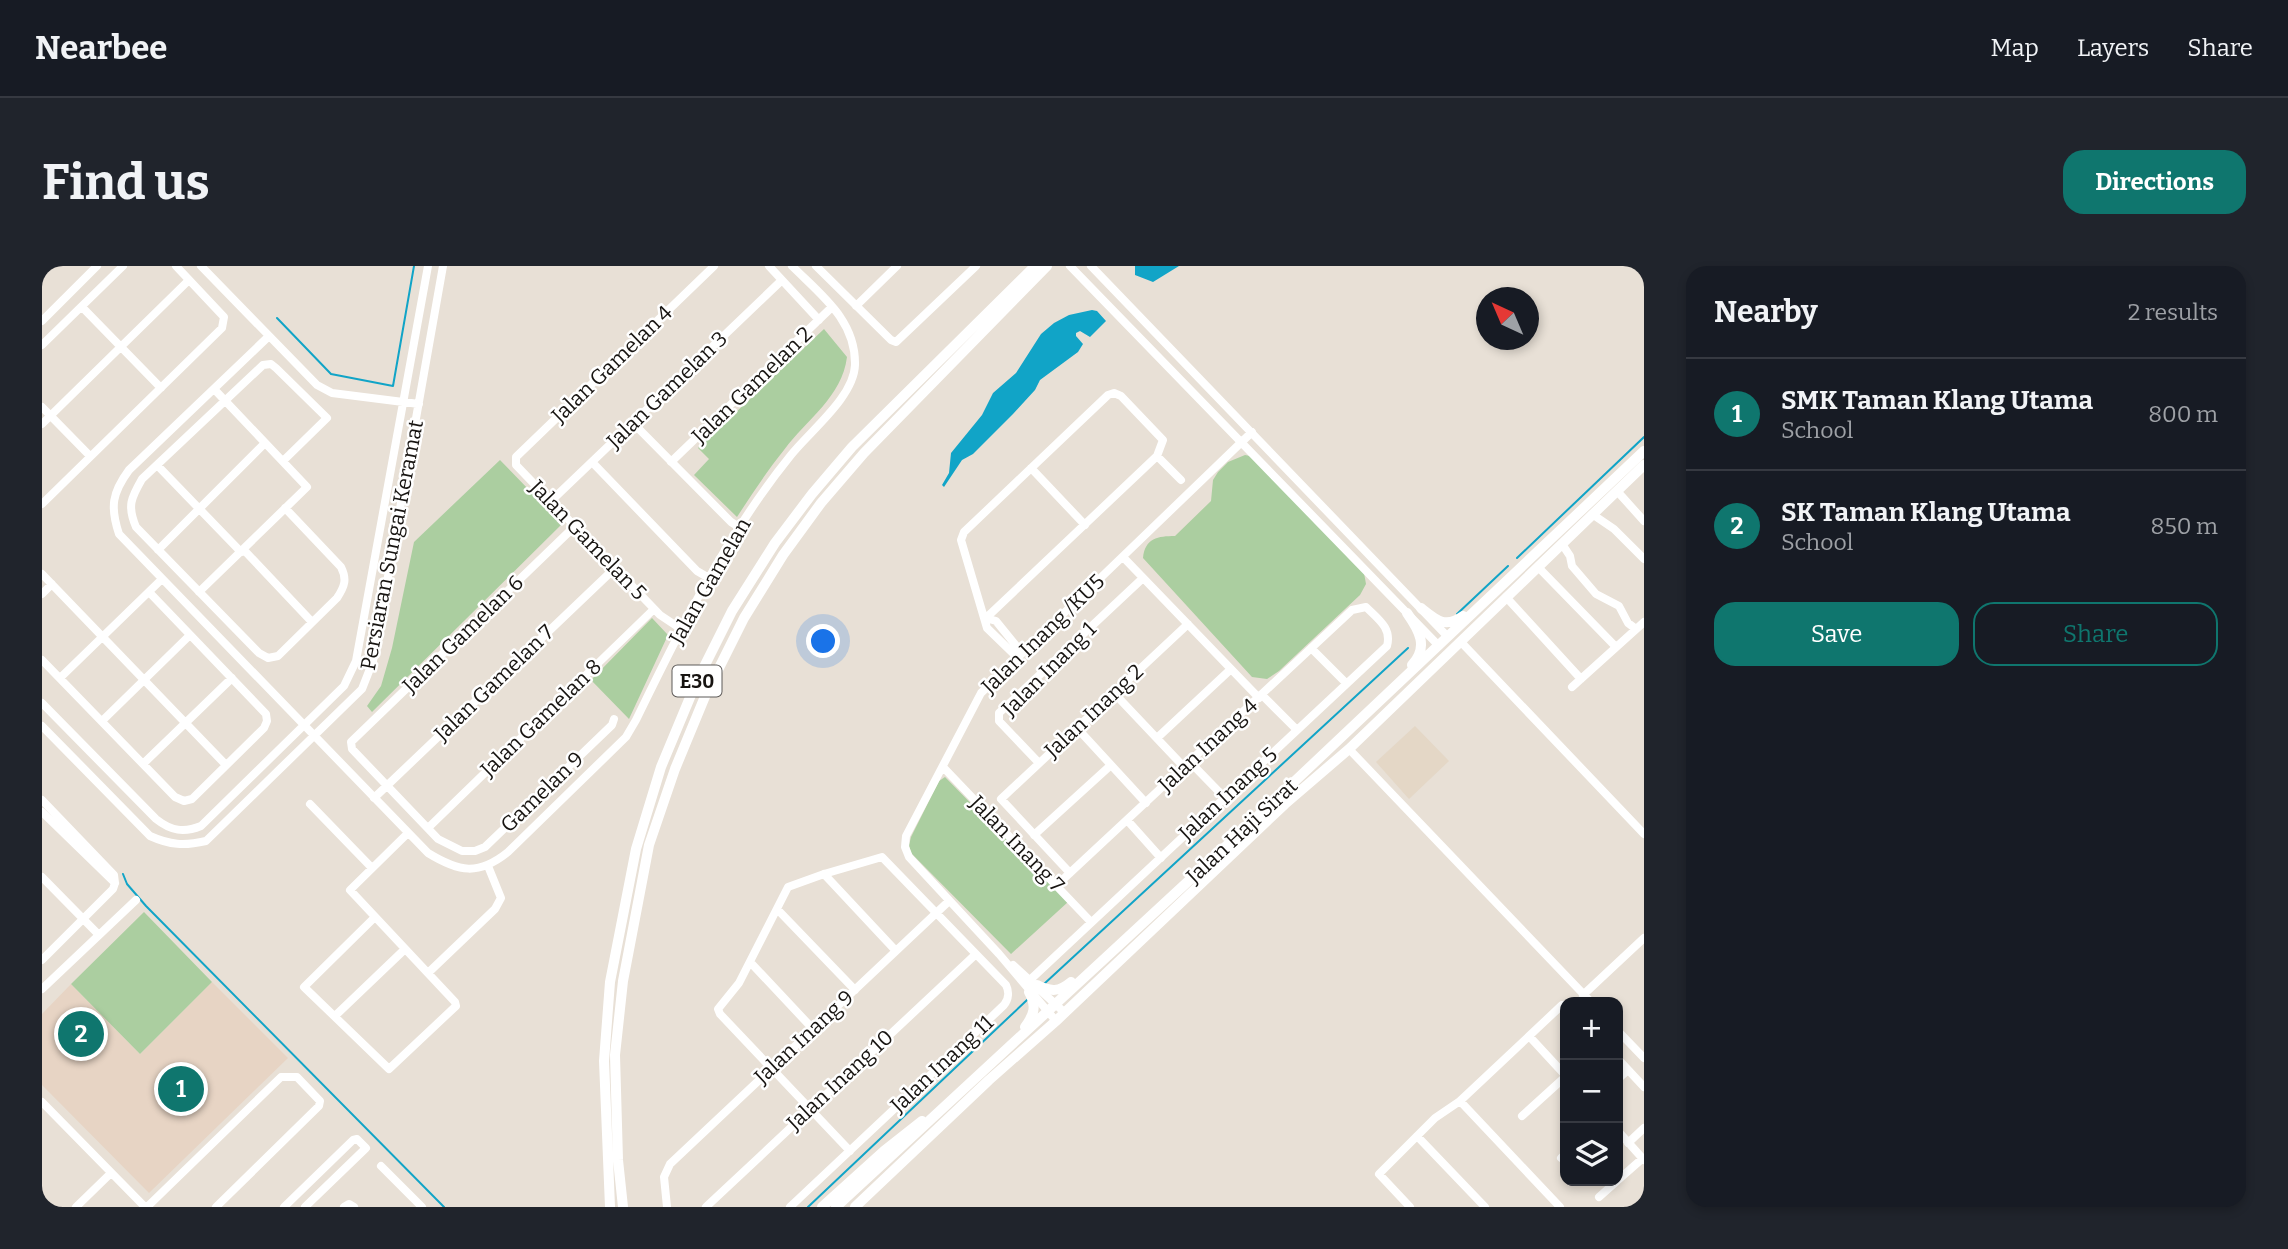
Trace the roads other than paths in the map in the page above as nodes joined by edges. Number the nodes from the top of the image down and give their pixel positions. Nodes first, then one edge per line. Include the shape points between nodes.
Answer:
1 (123, 266) edge
2 (176, 266) edge
3 (428, 266) edge
4 (443, 266) edge
5 (714, 266) edge
6 (769, 266) edge
7 (792, 266) edge
8 (816, 266) edge
9 (897, 266) edge
10 (976, 266) edge
11 (1035, 266) edge
12 (1047, 266) edge
13 (1070, 266) edge
14 (1091, 266) edge
15 (94, 267) edge
16 (207, 268) edge
17 (803, 278) junction
18 (782, 279) junction
19 (189, 280) junction
20 (856, 306) junction
21 (42, 307) edge
22 (82, 307) junction
23 (832, 307) junction
24 (49, 314) junction
25 (820, 320) junction
26 (42, 321) edge
27 (269, 336) junction
28 (42, 345) edge
29 (121, 347) junction
30 (160, 388) junction
31 (214, 388) junction
32 (225, 400) junction
33 (402, 403) junction
34 (419, 404) junction
35 (42, 407) edge
36 (50, 416) junction
37 (633, 423) junction
38 (42, 424) edge
39 (1252, 432) junction
40 (265, 443) junction
41 (1241, 443) junction
42 (1644, 451) edge
43 (90, 456) junction
44 (1157, 456) junction
45 (1644, 457) edge
46 (283, 461) junction
47 (592, 462) junction
48 (671, 462) junction
49 (157, 465) junction
50 (516, 465) joint
51 (1644, 465) edge
52 (1031, 468) junction
53 (1181, 480) dead end
54 (1618, 491) junction
55 (1596, 497) junction
56 (551, 501) junction
57 (42, 504) edge
58 (200, 508) junction
59 (285, 508) junction
60 (1592, 514) junction
61 (1644, 521) edge
62 (735, 525) junction
63 (1085, 525) junction
64 (575, 526) junction
65 (1562, 544) junction
66 (158, 550) junction
67 (242, 551) junction
68 (1532, 555) junction
69 (1123, 557) junction
70 (1644, 559) edge
71 (1538, 567) junction
72 (615, 568) junction
73 (42, 574) edge
74 (709, 578) junction
75 (1143, 578) junction
76 (162, 579) junction
77 (52, 584) junction
78 (1496, 590) junction
79 (149, 592) junction
80 (199, 592) junction
81 (42, 594) edge
82 (1506, 597) junction
83 (1359, 607) joint
84 (1421, 608) junction
85 (657, 612) junction
86 (1407, 613) junction
87 (986, 618) junction
88 (312, 622) junction
89 (1644, 622) edge
90 (1188, 624) junction
91 (681, 629) junction
92 (1636, 629) junction
93 (190, 635) junction
94 (103, 637) junction
95 (1461, 642) junction
96 (1445, 643) junction
97 (1616, 647) junction
98 (1311, 648) junction
99 (1019, 655) junction
100 (42, 660) edge
101 (1231, 668) junction
102 (1425, 677) junction
103 (60, 678) junction
104 (232, 678) junction
105 (1581, 678) junction
106 (144, 680) junction
107 (1346, 683) junction
108 (1572, 687) dead end
109 (1114, 693) junction
110 (1261, 696) junction
111 (42, 703) edge
112 (614, 719) dead end
113 (102, 721) junction
114 (186, 724) junction
115 (304, 725) junction
116 (42, 726) edge
117 (1077, 728) junction
118 (1297, 730) junction
119 (314, 736) junction
120 (1157, 738) junction
121 (1349, 749) junction
122 (1318, 760) junction
123 (1039, 763) junction
124 (143, 764) junction
125 (1187, 764) junction
126 (226, 765) junction
127 (1111, 765) junction
128 (943, 766) junction
129 (387, 786) junction
130 (374, 798) junction
131 (1225, 798) junction
132 (42, 800) edge
133 (1146, 803) junction
134 (310, 804) dead end
135 (42, 812) edge
136 (1127, 820) junction
137 (428, 828) junction
138 (408, 833) junction
139 (1644, 834) edge
140 (1034, 835) junction
141 (1161, 858) junction
142 (488, 866) junction
143 (372, 868) junction
144 (1070, 873) junction
145 (824, 874) junction
146 (42, 877) edge
147 (115, 883) junction
148 (50, 885) junction
149 (1057, 885) junction
150 (42, 893) edge
151 (135, 900) dead end
152 (949, 901) junction
153 (777, 909) junction
154 (936, 913) junction
155 (375, 917) junction
156 (83, 919) junction
157 (1091, 922) junction
158 (98, 934) junction
159 (1129, 937) junction
160 (1644, 938) edge
161 (405, 949) junction
162 (896, 951) junction
163 (976, 954) junction
164 (42, 960) edge
165 (751, 963) junction
166 (428, 973) junction
167 (42, 989) edge
168 (855, 990) junction
169 (1037, 992) junction
170 (1583, 995) junction
171 (1585, 997) edge
172 (1052, 1008) junction
173 (1560, 1009) edge
174 (1065, 1013) junction
175 (335, 1016) junction
176 (1056, 1021) junction
177 (813, 1029) junction
178 (1529, 1036) junction
179 (1623, 1036) edge
180 (1012, 1045) junction
181 (1644, 1058) edge
182 (1619, 1060) edge
183 (771, 1069) junction
184 (1560, 1070) edge
185 (1628, 1070) junction
186 (1623, 1074) edge
187 (975, 1080) junction
188 (1560, 1081) edge
189 (1644, 1087) edge
190 (1460, 1101) junction
191 (42, 1102) edge
192 (809, 1109) junction
193 (1522, 1116) dead end
194 (1644, 1128) edge
195 (1417, 1136) junction
196 (1623, 1138) edge
197 (1628, 1143) junction
198 (850, 1151) junction
199 (1643, 1159) edge
200 (381, 1166) dead end
201 (111, 1173) junction
202 (1623, 1177) edge
203 (1612, 1186) edge
204 (1599, 1197) dead end
205 (76, 1207) edge
206 (146, 1207) edge
207 (216, 1207) edge
208 (284, 1207) edge
209 (305, 1207) edge
210 (344, 1207) edge
211 (354, 1207) edge
212 (422, 1207) edge
213 (610, 1207) edge
214 (622, 1207) edge
215 (667, 1207) edge
216 (706, 1207) edge
217 (790, 1207) edge
218 (822, 1207) edge
219 (836, 1207) edge
220 (857, 1207) edge
221 (1410, 1207) edge
222 (1485, 1207) edge
223 (1560, 1207) edge

1 - 22 street
2 - 19 street
3 - 33 street, Persiaran Sungai Keramat
4 - 34 street, Persiaran Sungai Keramat
5 - 50 street, Jalan Gamelan 4 via 516,457
6 - 18 street
7 - 17 street, Jalan Gamelan
8 - 17 street
8 - 20 street
9 - 20 street
10 - 20 street via 896,342
11 - 213 highway, E30 via 852,447 812,494 732,611 696,683 661,767 636,849 610,982 604,1061
12 - 214 highway, E30 via 821,503 744,618 706,694 649,845 623,981 615,1055
13 - 41 street
14 - 39 street
15 - 24 street
16 - 27 street
17 - 23 street, Jalan Gamelan
18 - 25 street
18 - 37 street, Jalan Gamelan 3
19 - 29 street
19 - 30 street via 224,317 224,323
21 - 24 street
22 - 28 street
22 - 29 street
23 - 25 street, Jalan Gamelan 2
23 - 62 street, Jalan Gamelan via 844,320 852,340 855,368 844,395
24 - 26 street
25 - 48 street, Jalan Gamelan 2
27 - 31 street
27 - 33 street via 317,386 332,393
29 - 30 street
29 - 36 street
30 - 43 street
31 - 32 street
31 - 76 street via 129,470 113,500 119,534
32 - 40 street
32 - 46 street via 263,365 271,364 327,418
32 - 49 street
33 - 34 street
33 - 115 street, Persiaran Sungai Keramat via 356,661 344,686
34 - 119 street, Persiaran Sungai Keramat via 370,670 362,689
35 - 36 street
36 - 38 street
36 - 43 street
37 - 47 street, Jalan Gamelan 3
37 - 48 street
39 - 41 street, Jalan Inang /KU5
39 - 84 street
40 - 46 street
40 - 58 street
41 - 69 street, Jalan Inang /KU5
41 - 86 street
42 - 55 main road, Jalan Haji Sirat
43 - 57 street
44 - 52 street via 1163,440 1114,393
44 - 53 street
44 - 63 street
45 - 55 main road
46 - 59 street via 307,487
47 - 56 street, Jalan Gamelan 3
47 - 74 street
48 - 62 street
49 - 58 street
49 - 66 street via 142,479 130,513 136,527
50 - 56 street, Jalan Gamelan 5
51 - 54 main road, Jalan Haji Sirat
52 - 63 street
52 - 87 street via 961,540
54 - 60 main road, Jalan Haji Sirat
54 - 61 street
55 - 68 main road, Jalan Haji Sirat
56 - 64 street, Jalan Gamelan 5
58 - 66 street
58 - 67 street
59 - 67 street
59 - 88 street via 346,577 344,588
60 - 65 main road, Jalan Haji Sirat
60 - 68 main road via 1582,515
60 - 70 street
62 - 74 street, Jalan Gamelan
63 - 87 street
64 - 72 street, Jalan Gamelan 5
64 - 129 street, Jalan Gamelan 6 via 351,742 352,749
65 - 71 main road, Jalan Haji Sirat
65 - 92 street via 1572,566 1596,594 1619,606
66 - 80 street
67 - 80 street
67 - 88 street
68 - 78 main road, Jalan Haji Sirat
69 - 75 street
69 - 99 street, Jalan Inang /KU5
71 - 82 main road, Jalan Haji Sirat
71 - 96 main road
71 - 97 street
72 - 85 street, Jalan Gamelan 5
72 - 129 street, Jalan Gamelan 7
73 - 77 street
74 - 91 street, Jalan Gamelan
75 - 90 street
75 - 123 street, Jalan Inang 1 via 999,713 999,721
76 - 79 street
76 - 115 street
77 - 81 street
77 - 94 street
78 - 84 main road via 1454,622 1438,621
78 - 96 main road, Jalan Haji Sirat
79 - 93 street
79 - 94 street
80 - 88 street via 268,659 278,656
82 - 95 main road, Jalan Haji Sirat
82 - 105 street
83 - 98 street, Jalan Inang 4
83 - 107 street, Jalan Inang 5 via 1366,607 1387,629 1389,638 1387,646
84 - 96 street
85 - 91 street, Jalan Gamelan 5
85 - 137 street, Jalan Gamelan 8
86 - 96 street
86 - 122 main road via 1422,641 1418,659
87 - 99 street via 987,628
89 - 92 street
90 - 101 street
90 - 109 street, Jalan Inang 2
91 - 142 street, Jalan Gamelan via 626,737
92 - 97 street
93 - 104 street
93 - 106 street
94 - 103 street
94 - 106 street
95 - 102 main road, Jalan Haji Sirat
95 - 139 street
96 - 102 main road
96 - 122 main road, Jalan Haji Sirat
97 - 105 street
98 - 107 street
98 - 110 street, Jalan Inang 4
99 - 128 street, Jalan Inang /KU5 via 978,697
100 - 103 street
101 - 110 street
101 - 120 street
102 - 121 main road, Jalan Haji Sirat
103 - 113 street
104 - 114 street
104 - 126 street via 266,714 267,721
105 - 108 street
106 - 113 street
106 - 114 street
107 - 118 street, Jalan Inang 5
109 - 117 street, Jalan Inang 2
109 - 120 street
110 - 118 street
110 - 125 street, Jalan Inang 4
111 - 115 street, Persiaran Sungai Keramat via 156,819 176,831 201,826
112 - 137 street, Gamelan 9 via 485,847 462,851
113 - 124 street
114 - 124 street
114 - 126 street
115 - 119 street
116 - 119 street, Persiaran Sungai Keramat via 150,836 186,846 206,841
117 - 123 street, Jalan Inang 2
117 - 127 street
118 - 131 street, Jalan Inang 5
119 - 130 street
120 - 125 street
121 - 170 street
121 - 174 main road, Jalan Haji Sirat
122 - 159 main road, Jalan Haji Sirat
123 - 140 street, Jalan Inang 2 via 1001,799
124 - 126 street via 184,801 192,799
125 - 131 street
125 - 133 street, Jalan Inang 4
127 - 133 street
127 - 140 street
128 - 149 street, Jalan Inang 7
128 - 152 street, Jalan Inang /KU5 via 905,846 909,857
129 - 130 street, Jalan Gamelan 7
129 - 137 street
130 - 138 street
131 - 141 street, Jalan Inang 5
132 - 147 street via 114,875
133 - 136 street, Jalan Inang 4
134 - 143 street
135 - 147 street
136 - 141 street
136 - 144 street, Jalan Inang 4
138 - 142 street via 445,864 465,869
138 - 143 street
140 - 144 street
141 - 157 street, Jalan Inang 5
142 - 166 street via 501,898 495,909
143 - 155 street via 351,890
144 - 149 street, Jalan Inang 4
145 - 153 street via 788,887
145 - 154 street, Jalan Inang 11 via 881,856
145 - 162 street
146 - 148 street
147 - 156 street
148 - 150 street
148 - 156 street
149 - 157 street, Jalan Inang 7
151 - 158 street
152 - 154 street, Jalan Inang 9
152 - 169 street, Jalan Inang /KU5
153 - 165 street
153 - 168 street
154 - 162 street, Jalan Inang 9
154 - 163 street, Jalan Inang 11
155 - 161 street
155 - 175 street via 305,985
156 - 158 street
156 - 164 street
157 - 169 street, Jalan Inang 5
158 - 167 street
159 - 169 main road via 1062,989
159 - 172 main road, Jalan Haji Sirat
160 - 170 street
161 - 166 street
161 - 175 street
162 - 168 street, Jalan Inang 9
163 - 192 street, Jalan Inang 10
163 - 198 street, Jalan Inang 11 via 1006,985 1006,1002
165 - 177 street
165 - 183 street via 718,1009
166 - 175 street via 456,1006 391,1069
168 - 177 street, Jalan Inang 9
169 - 172 street, Jalan Inang /KU5
169 - 180 main road via 1029,1021
170 - 171 street
172 - 174 street
172 - 176 street
172 - 180 main road, Jalan Haji Sirat
173 - 178 street
174 - 176 main road, Jalan Haji Sirat
176 - 220 main road, Jalan Haji Sirat
177 - 183 street, Jalan Inang 9
178 - 184 street
178 - 190 street
179 - 181 street
180 - 187 main road, Jalan Haji Sirat
182 - 185 street
183 - 192 street
183 - 215 street, Jalan Inang 9 via 670,1164 664,1177
185 - 186 street
185 - 189 street
187 - 218 main road via 884,1150
187 - 219 main road, Jalan Haji Sirat
188 - 193 street
190 - 195 street
190 - 223 street
191 - 201 street
192 - 198 street
192 - 216 street, Jalan Inang 10
194 - 197 street
195 - 221 street via 1379,1174
195 - 222 street
196 - 197 street
197 - 199 street
198 - 217 street, Jalan Inang 11
199 - 202 street
200 - 212 street
201 - 205 street
201 - 206 street
203 - 204 street
206 - 207 street via 281,1077 295,1075 320,1101 319,1106
208 - 209 street via 357,1139 366,1148
210 - 211 street

